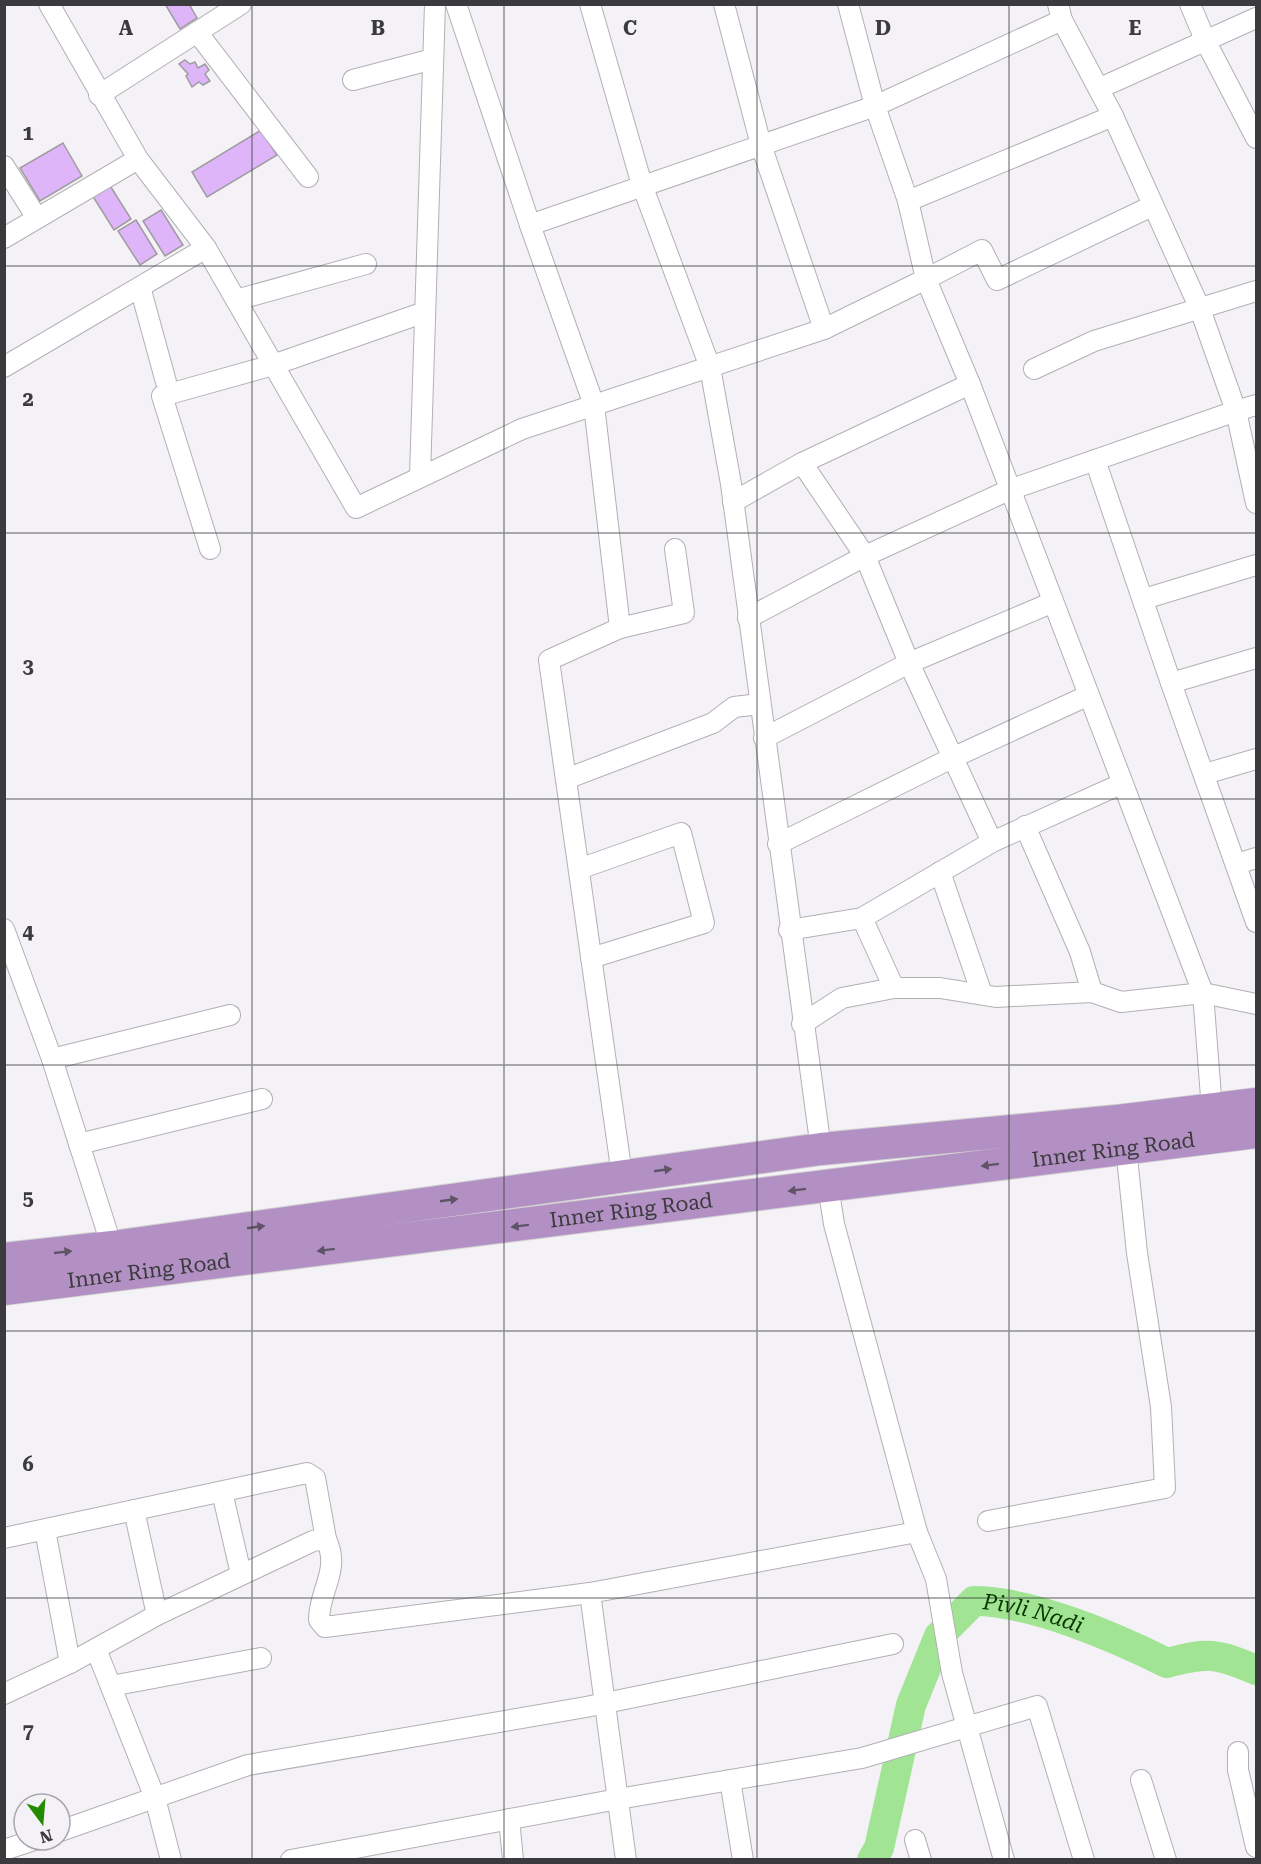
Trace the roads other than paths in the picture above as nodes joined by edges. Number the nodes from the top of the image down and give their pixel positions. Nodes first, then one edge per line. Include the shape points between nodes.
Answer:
1 (49, 4) edge
2 (241, 4) edge
3 (435, 4) edge
4 (456, 4) edge
5 (590, 4) edge
6 (724, 4) edge
7 (848, 4) edge
8 (1190, 4) edge
9 (1060, 12) edge
10 (1257, 18) edge
11 (197, 32) junction
12 (1206, 42) junction
13 (434, 59) junction
14 (353, 80) dead end
15 (1100, 88) junction
16 (99, 95) junction
17 (875, 106) junction
18 (1113, 116) junction
19 (1257, 138) edge
20 (760, 145) junction
21 (138, 159) junction
22 (4, 166) edge
23 (308, 177) dead end
24 (642, 185) junction
25 (908, 201) junction
26 (1152, 206) junction
27 (37, 218) junction
28 (530, 225) junction
29 (4, 238) edge
30 (206, 248) junction
31 (366, 264) dead end
32 (926, 279) junction
33 (140, 287) junction
34 (1257, 291) edge
35 (236, 300) junction
36 (1200, 309) junction
37 (425, 312) junction
38 (824, 329) junction
39 (6, 362) edge
40 (273, 365) junction
41 (710, 367) junction
42 (1034, 369) dead end
43 (166, 382) dead end
44 (969, 384) junction
45 (594, 405) junction
46 (1257, 405) edge
47 (1236, 411) junction
48 (1095, 460) junction
49 (802, 463) junction
50 (420, 476) junction
51 (1009, 490) junction
52 (734, 502) junction
53 (1257, 503) edge
54 (210, 549) dead end
55 (675, 549) dead end
56 (865, 556) junction
57 (1257, 565) edge
58 (1144, 599) junction
59 (1051, 603) junction
60 (748, 618) junction
61 (620, 628) junction
62 (1257, 658) edge
63 (909, 663) junction
64 (1171, 683) junction
65 (1087, 696) junction
66 (760, 704) junction
67 (764, 738) junction
68 (952, 758) junction
69 (1257, 759) edge
70 (1205, 774) junction
71 (566, 779) junction
72 (1120, 784) junction
73 (1025, 826) junction
74 (992, 842) junction
75 (778, 844) junction
76 (1257, 858) edge
77 (1237, 864) junction
78 (579, 868) junction
79 (940, 872) junction
80 (862, 918) junction
81 (1257, 922) edge
82 (4, 929) edge
83 (789, 930) junction
84 (591, 958) junction
85 (894, 988) junction
86 (1092, 992) junction
87 (1203, 993) junction
88 (982, 994) junction
89 (1257, 1004) edge
90 (230, 1016) dead end
91 (802, 1024) junction
92 (52, 1059) junction
93 (262, 1100) dead end
94 (1257, 1104) edge
95 (1212, 1110) junction
96 (1257, 1132) edge
97 (79, 1144) junction
98 (1126, 1148) junction
99 (821, 1149) junction
100 (622, 1175) junction
101 (828, 1186) junction
102 (112, 1247) junction
103 (4, 1259) edge
104 (4, 1289) edge
105 (222, 1492) junction
106 (134, 1510) junction
107 (988, 1521) dead end
108 (45, 1530) junction
109 (917, 1532) junction
110 (4, 1538) edge
111 (326, 1539) junction
112 (241, 1574) junction
113 (590, 1593) junction
114 (157, 1615) junction
115 (893, 1644) dead end
116 (96, 1649) junction
117 (261, 1658) dead end
118 (70, 1663) junction
119 (111, 1686) junction
120 (4, 1694) edge
121 (606, 1701) junction
122 (966, 1728) junction
123 (1238, 1752) dead end
124 (730, 1780) junction
125 (1142, 1780) dead end
126 (155, 1798) junction
127 (618, 1799) junction
128 (509, 1819) junction
129 (72, 1827) edge
130 (915, 1840) dead end
131 (1257, 1847) edge
132 (171, 1860) edge
133 (291, 1860) edge
134 (513, 1860) edge
135 (626, 1860) edge
136 (743, 1860) edge
137 (921, 1860) edge
138 (1004, 1860) edge
139 (1084, 1860) edge
140 (1166, 1860) edge

1 - 16 street
2 - 11 street
3 - 13 street
4 - 28 street
5 - 24 street
6 - 20 street
7 - 17 street
8 - 12 street
9 - 15 street
9 - 17 street
10 - 12 street
11 - 16 street
11 - 23 street
12 - 15 street
12 - 19 street
13 - 14 street
13 - 37 street
15 - 18 street
16 - 21 street
17 - 20 street
17 - 25 street
18 - 25 street
18 - 26 street
20 - 24 street
20 - 38 street
21 - 27 street
21 - 30 street
22 - 27 street
24 - 28 street
24 - 41 street
25 - 32 street
26 - 32 street via 997,280 982,250
26 - 36 street
27 - 29 street
28 - 45 street
30 - 33 street
30 - 35 street
31 - 35 street
32 - 38 street
32 - 44 street
33 - 39 street
33 - 43 street
34 - 36 street
35 - 40 street
36 - 42 street via 1094,341
36 - 47 street
37 - 40 street
37 - 50 street
38 - 41 street
40 - 50 street via 356,508
40 - 54 street via 162,396
41 - 45 street
41 - 52 street
44 - 49 street
44 - 51 street
45 - 50 street via 522,429
45 - 61 street
46 - 47 street
47 - 48 street
47 - 53 street
48 - 51 street
48 - 58 street
49 - 52 street
49 - 56 street
51 - 56 street
51 - 59 street
52 - 60 street
55 - 61 street via 684,613
56 - 60 street
56 - 63 street
57 - 58 street
58 - 64 street
59 - 63 street
59 - 65 street
60 - 66 street
61 - 71 street via 549,660
62 - 64 street
63 - 67 street
63 - 68 street
64 - 70 street
65 - 68 street
65 - 72 street
66 - 67 street
66 - 71 street via 734,707 713,723
67 - 75 street
68 - 74 street
68 - 75 street
69 - 70 street
70 - 77 street
71 - 78 street
72 - 73 street
72 - 87 street
73 - 74 street
73 - 86 street via 1080,952
74 - 79 street
75 - 83 street
76 - 77 street
77 - 81 street
78 - 84 street
78 - 84 street via 681,833 704,922
79 - 80 street
79 - 88 street
80 - 83 street
80 - 85 street
82 - 92 street
83 - 91 street
84 - 100 street
85 - 88 street via 940,988
85 - 91 street via 842,998
86 - 87 street via 1121,1002
86 - 88 street via 996,997
87 - 89 street
87 - 95 street
90 - 92 street
91 - 99 street
92 - 97 street
93 - 97 street
94 - 95 highway, Inner Ring Road
95 - 99 highway, Inner Ring Road
96 - 98 highway, Inner Ring Road
97 - 102 street
98 -> 101 highway, Inner Ring Road
98 - 107 street via 1137,1253 1161,1407 1165,1488
100 -> 99 highway, Inner Ring Road
102 -> 100 highway, Inner Ring Road
101 -> 104 highway, Inner Ring Road
101 - 109 street via 834,1224
103 -> 102 highway, Inner Ring Road
105 - 106 street
105 - 111 street via 307,1473 315,1478
105 - 112 street
106 - 108 street
106 - 114 street
108 - 110 street
108 - 118 street
109 - 113 street
109 - 122 street via 936,1580
111 - 112 street via 313,1541
111 - 113 street via 333,1564 319,1611 319,1620 325,1627
112 - 114 street
113 - 121 street
114 - 116 street
115 - 121 street
116 - 118 street
116 - 119 street
117 - 119 street
118 - 120 street
119 - 126 street
121 - 126 street via 248,1765
121 - 127 street
122 - 124 street via 862,1758
122 - 138 street
122 - 139 street via 1037,1706
123 - 131 street via 1238,1770
124 - 127 street
124 - 136 street
125 - 140 street
126 - 129 street
126 - 132 street
127 - 128 street
127 - 135 street
128 - 133 street
128 - 134 street
130 - 137 street

